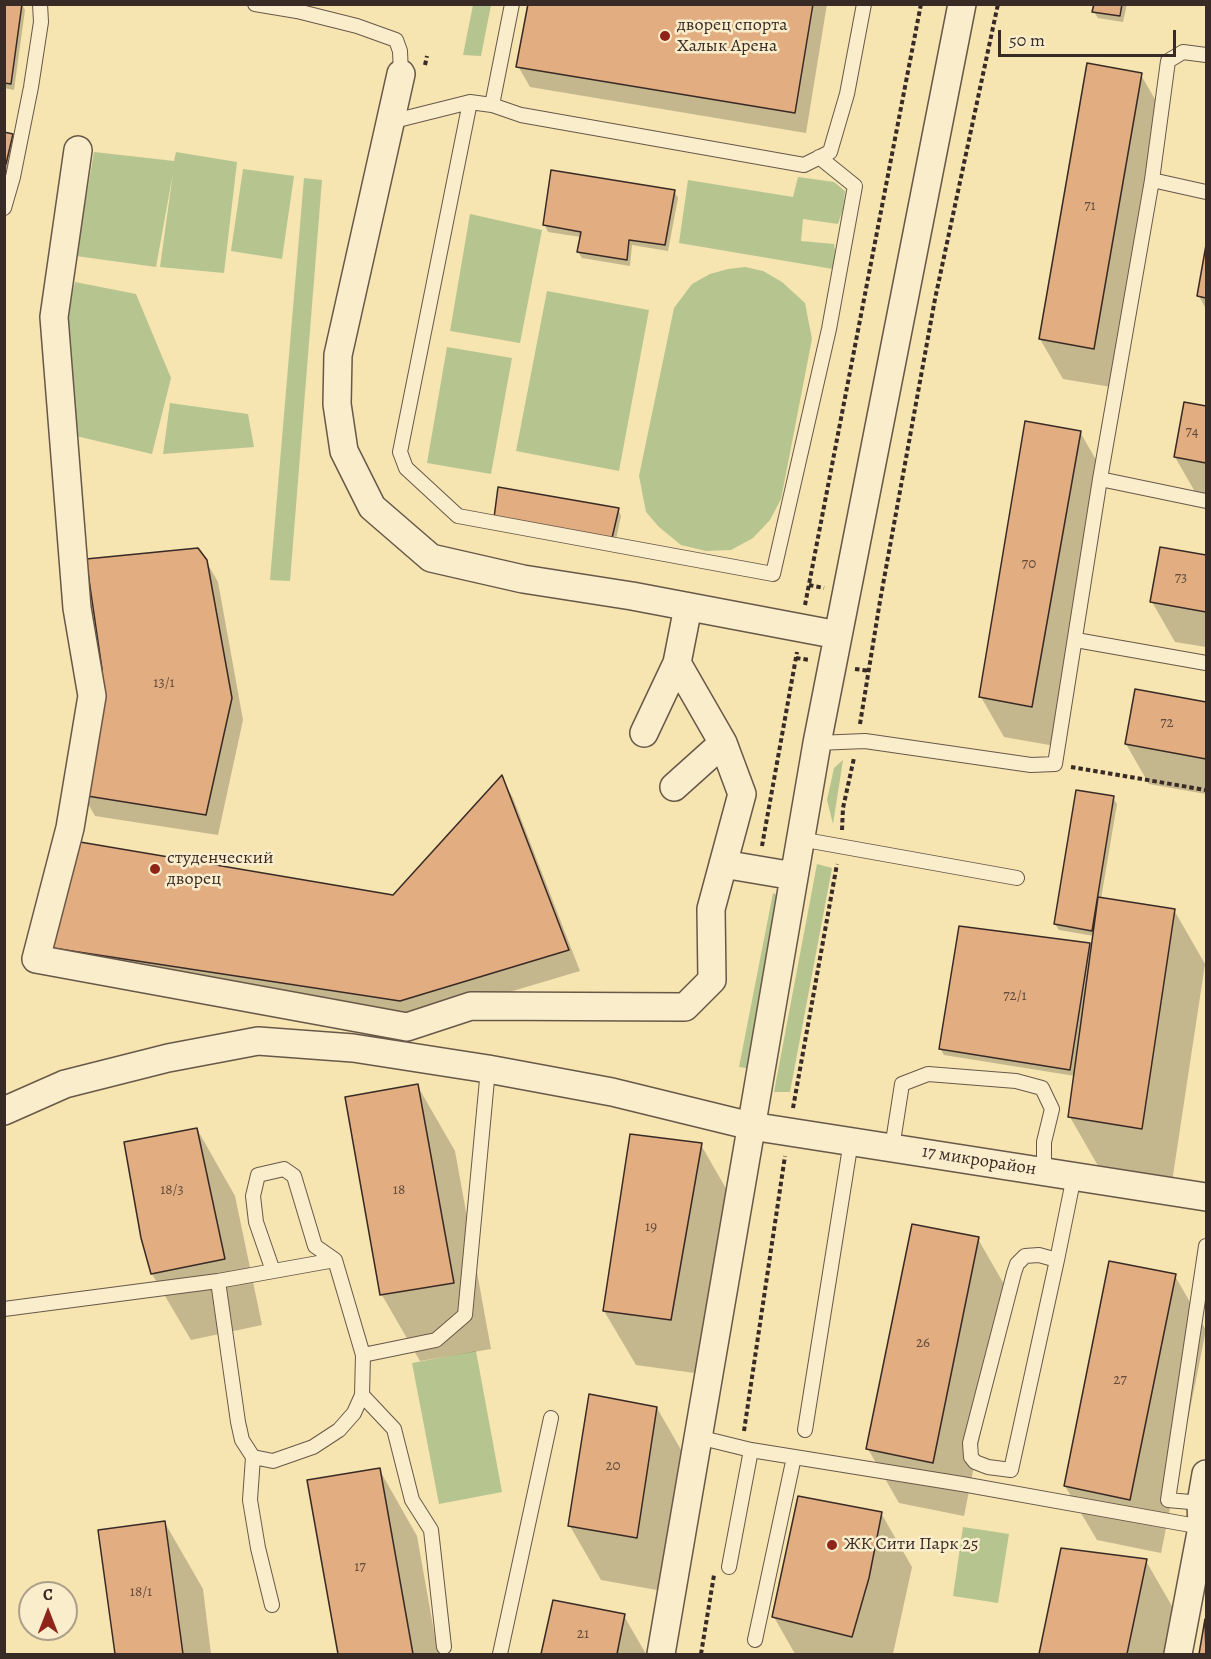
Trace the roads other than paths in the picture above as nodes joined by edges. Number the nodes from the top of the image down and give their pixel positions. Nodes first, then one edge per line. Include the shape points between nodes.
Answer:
1 (40, 4) edge
2 (255, 4) edge
3 (512, 4) edge
4 (864, 4) edge
5 (962, 4) edge
6 (1206, 55) edge
7 (412, 70) joint
8 (470, 102) junction
9 (492, 105) junction
10 (390, 122) junction
11 (78, 150) dead end
12 (819, 158) junction
13 (9, 176) edge
14 (1152, 180) junction
15 (1206, 192) edge
16 (4, 208) edge
17 (1100, 479) junction
18 (1206, 501) edge
19 (688, 607) junction
20 (838, 635) junction
21 (1076, 640) junction
22 (676, 663) junction
23 (1206, 663) edge
24 (644, 733) dead end
25 (723, 743) junction
26 (817, 743) junction
27 (674, 787) dead end
28 (801, 839) junction
29 (723, 864) junction
30 (794, 876) junction
31 (1017, 878) dead end
32 (488, 1069) junction
33 (4, 1111) edge
34 (751, 1126) junction
35 (851, 1141) junction
36 (892, 1148) junction
37 (1044, 1172) junction
38 (1074, 1176) junction
39 (1206, 1197) edge
40 (1206, 1246) edge
41 (335, 1260) junction
42 (1057, 1260) junction
43 (273, 1271) junction
44 (218, 1281) junction
45 (4, 1309) edge
46 (363, 1354) junction
47 (362, 1395) junction
48 (551, 1418) dead end
49 (805, 1430) dead end
50 (698, 1437) junction
51 (747, 1446) junction
52 (253, 1457) junction
53 (794, 1457) junction
54 (1206, 1474) edge
55 (1202, 1515) junction
56 (729, 1567) dead end
57 (272, 1605) dead end
58 (755, 1640) dead end
59 (444, 1647) dead end
60 (500, 1654) edge
61 (661, 1654) edge
62 (1178, 1654) edge

1 - 13 lane via 31,87
2 - 7 lane via 297,10 396,40
3 - 9 lane
4 - 12 lane via 848,94 830,152
5 - 20 street
6 - 14 lane via 1183,52 1168,61
7 - 10 street
8 - 9 lane
8 - 10 lane
8 - 12 lane via 400,452 405,468 458,516 773,574 829,329 855,186
9 - 12 lane via 521,115 804,165
10 - 19 street via 338,355 337,404 344,451 372,507 431,558 523,579
11 - 29 street via 54,317 77,608 92,696 70,828 36,959 407,1027 471,1006 686,1007 712,980 711,909
13 - 16 lane
14 - 15 lane
14 - 17 lane
17 - 18 lane
17 - 21 lane
19 - 20 street
19 - 22 street
20 - 26 street
21 - 23 lane
21 - 26 lane via 1055,764 1031,765 857,741
22 - 24 street
22 - 25 street
25 - 27 street
25 - 29 street via 742,794
26 - 28 street
28 - 30 street
28 - 31 lane
29 - 30 street
30 - 34 street
32 - 33 street, 17 микрорайон via 353,1048 258,1041 65,1084
32 - 34 street, 17 микрорайон via 612,1092
32 - 46 lane via 465,1315 436,1340
34 - 35 street, 17 микрорайон
34 - 50 street
35 - 36 street, 17 микрорайон
35 - 49 lane
36 - 37 street, 17 микрорайон
36 - 37 lane via 902,1084 928,1074 1016,1081 1042,1088 1052,1109 1044,1142
37 - 38 street, 17 микрорайон
38 - 39 street, 17 микрорайон
38 - 42 lane
40 - 55 lane via 1168,1500
41 - 43 lane
41 - 43 lane via 315,1246 294,1176 284,1169 258,1175 253,1196 256,1221
41 - 46 lane
42 - 42 lane via 1011,1470 988,1467 971,1457 970,1443 1014,1273 1025,1256
43 - 44 lane
44 - 45 lane
44 - 52 lane via 238,1422 242,1440
46 - 47 lane
47 - 52 lane via 354,1413 339,1430 313,1448 273,1461
47 - 59 lane via 394,1429 412,1500 431,1530
48 - 60 lane
50 - 51 lane
50 - 61 street
51 - 53 lane
51 - 56 lane
52 - 57 lane via 250,1500
53 - 55 lane
53 - 58 lane
54 - 55 street
55 - 62 street

